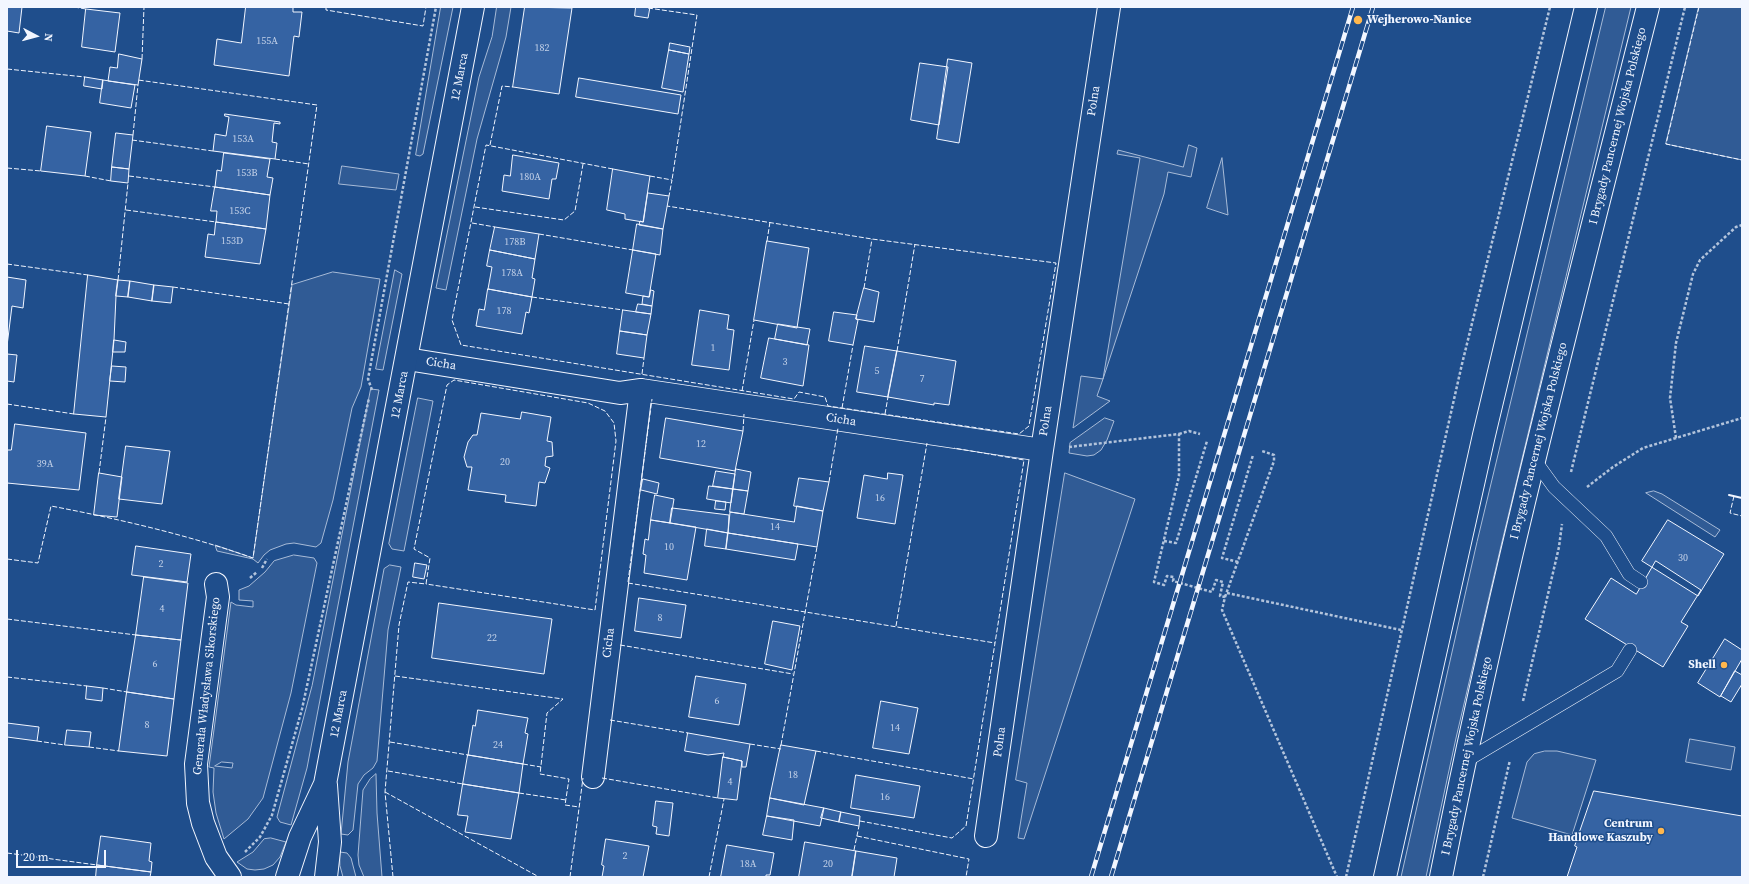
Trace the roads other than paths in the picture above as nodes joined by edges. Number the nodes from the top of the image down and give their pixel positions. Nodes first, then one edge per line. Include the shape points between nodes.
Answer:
1 (473, 7) edge
2 (1109, 7) edge
3 (1586, 7) edge
4 (1648, 7) edge
5 (407, 359) junction
6 (640, 390) junction
7 (1042, 450) junction
8 (1533, 458) junction
9 (1641, 582) dead end
10 (216, 584) dead end
11 (1630, 650) dead end
12 (1464, 762) junction
13 (593, 777) dead end
14 (325, 784) junction
15 (986, 836) dead end
16 (230, 877) edge
17 (287, 877) edge
18 (326, 877) edge
19 (1384, 877) edge
20 (1441, 877) edge

1 - 5 street, 12 Marca
2 - 7 street, Polna
3 - 19 street via 1484,435
4 - 8 street, I Brygady Pancernej Wojska Polskiego
5 - 6 street, Cicha via 620,393
5 - 14 street, 12 Marca
6 - 7 street, Cicha
6 - 13 street, Cicha
7 - 15 street, Polna
8 - 9 lane via 1554,487 1566,494 1606,536 1629,574
8 - 12 street, I Brygady Pancernej Wojska Polskiego
10 - 16 street, Generała Władysława Sikorskiego via 218,597 196,764 197,790 209,842
11 - 12 lane via 1617,671
12 - 20 street, I Brygady Pancernej Wojska Polskiego
14 - 17 street, 12 Marca via 300,837
14 - 18 street, 12 Marca via 330,842

